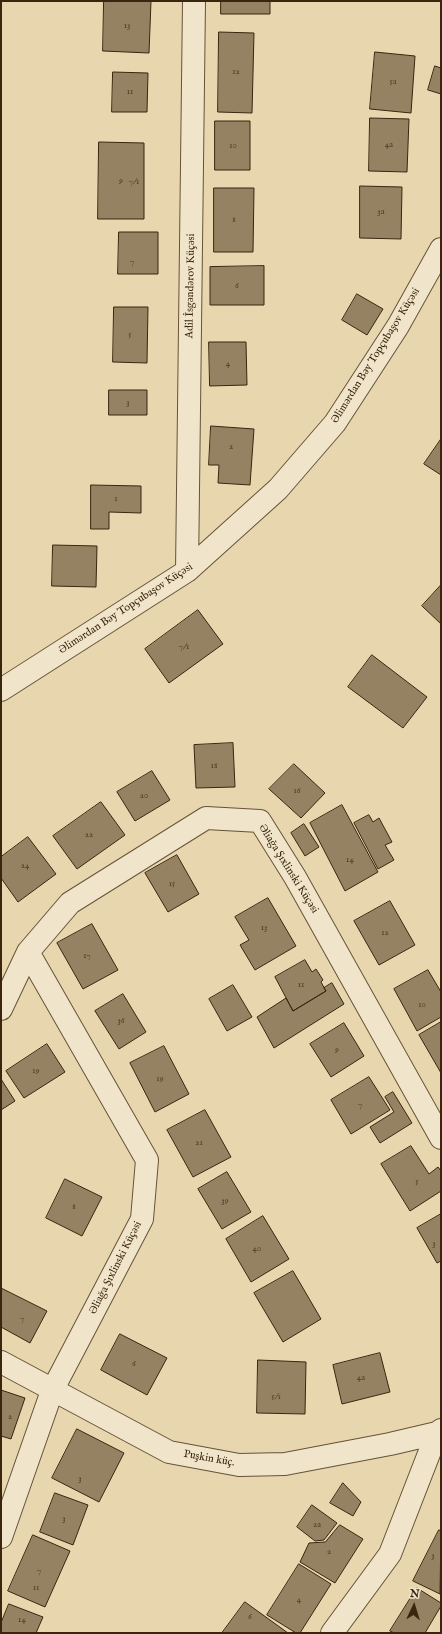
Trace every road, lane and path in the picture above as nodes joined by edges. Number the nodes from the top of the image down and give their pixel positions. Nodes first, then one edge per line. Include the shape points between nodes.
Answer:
1 (194, 1) edge
2 (441, 249) edge
3 (187, 571) junction
4 (1, 690) edge
5 (28, 952) junction
6 (1, 1009) edge
7 (441, 1138) edge
8 (1, 1362) edge
9 (52, 1390) junction
10 (439, 1431) edge
11 (1, 1537) edge
12 (332, 1633) edge

1 - 3 street, Adil İsgəndərov Küçəsi
2 - 3 street, Əlimərdan Bəy Topçubaşov Küçəsi via 398,326 335,423 278,489
3 - 4 street, Əlimərdan Bəy Topçubaşov Küçəsi
5 - 6 street, Əliağa Şıxlinski Küçəsi
5 - 7 street, Əliağa Şıxlinski Küçəsi via 70,903 206,818 260,821 299,884
5 - 9 street, Əliağa Şıxlinski Küçəsi via 146,1160 142,1219
8 - 9 street, Puşkin küç.
9 - 10 street, Puşkin küç. via 169,1452 239,1465 285,1464 390,1444
9 - 11 street, Əliağa Şıxlinski Küçəsi
10 - 12 street via 390,1554

